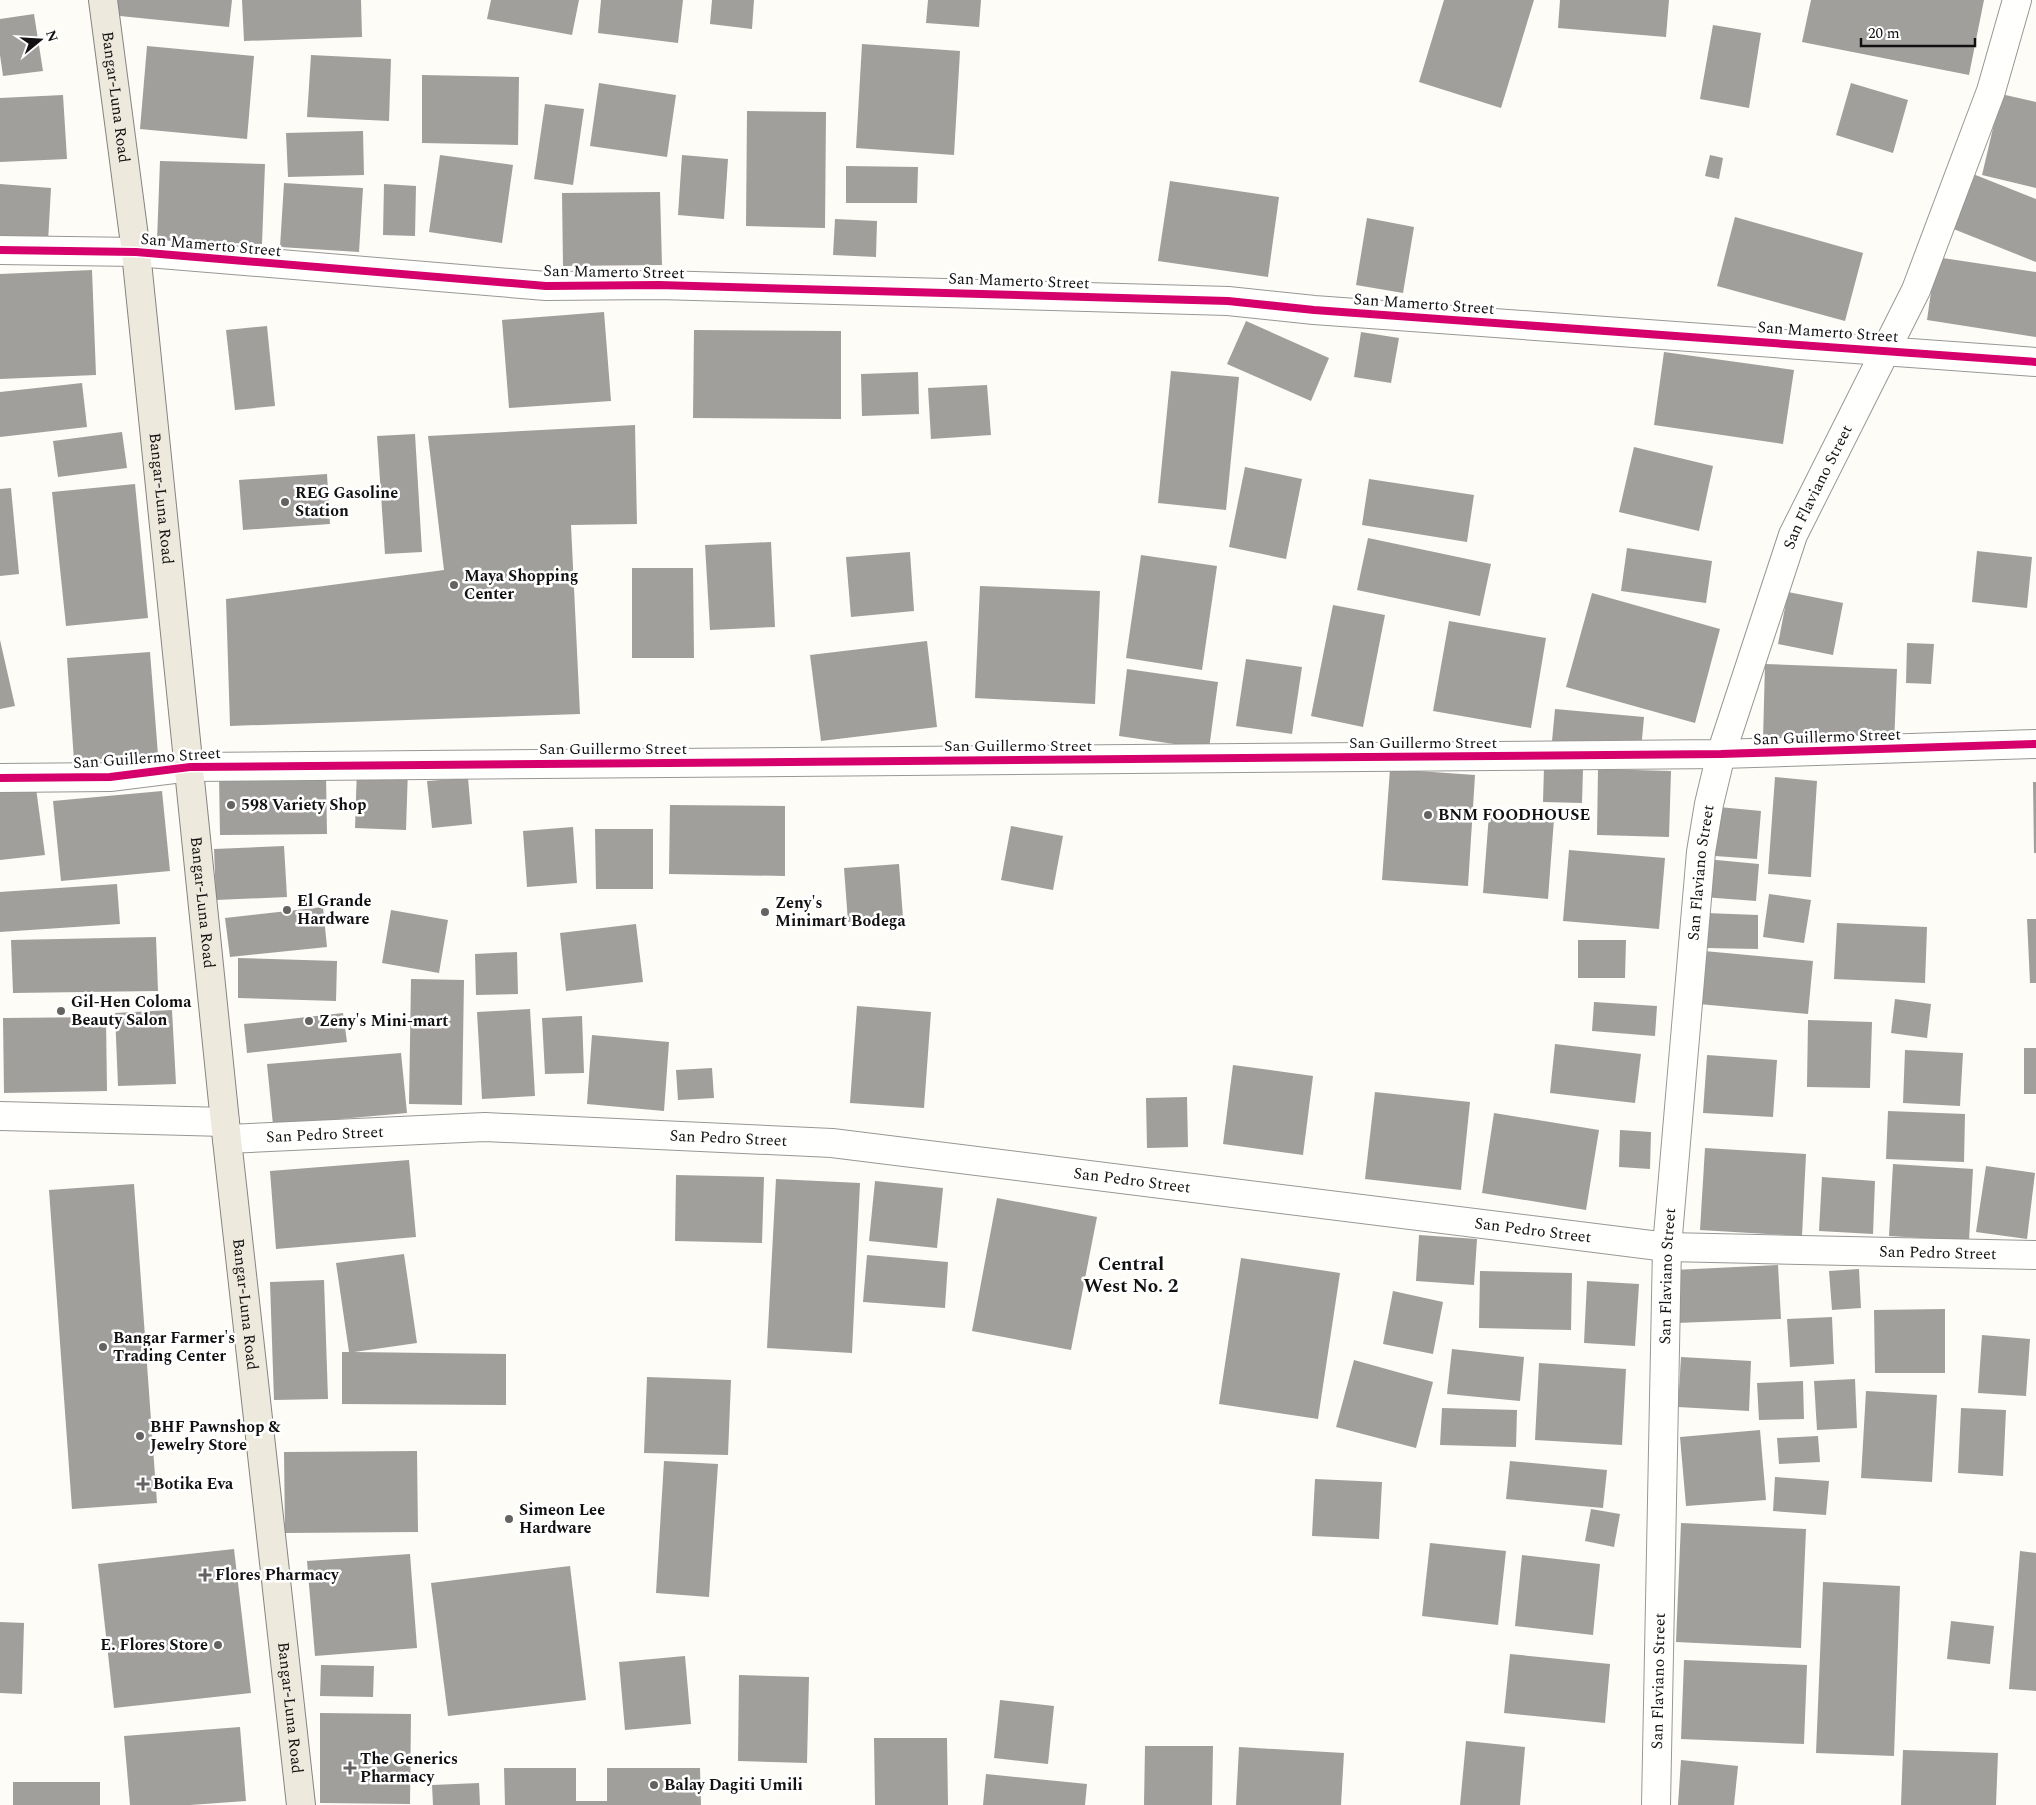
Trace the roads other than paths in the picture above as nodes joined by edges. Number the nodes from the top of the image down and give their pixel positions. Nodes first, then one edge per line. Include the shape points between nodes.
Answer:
1 (103, 0) edge
2 (2017, 0) edge
3 (0, 250) edge
4 (136, 252) junction
5 (1888, 350) junction
6 (2036, 362) edge
7 (2036, 744) edge
8 (1721, 754) junction
9 (190, 767) junction
10 (0, 778) edge
11 (0, 1116) edge
12 (226, 1131) junction
13 (1667, 1247) junction
14 (2036, 1256) edge
15 (301, 1805) edge
16 (1656, 1805) edge

1 - 4 main road, Bangar-Luna Road
2 - 5 street, San Flaviano Street via 1991,90 1916,290
3 - 4 street, San Mamerto Street
4 - 5 street, San Mamerto Street via 546,286 659,285 1228,301 1314,310
4 - 9 main road, Bangar-Luna Road
5 - 6 street, San Mamerto Street
5 - 8 street, San Flaviano Street via 1793,535
7 - 8 street, San Guillermo Street
8 - 9 street, San Guillermo Street
8 - 13 street, San Flaviano Street via 1701,852
9 - 10 street, San Guillermo Street via 110,776
9 - 12 main road, Bangar-Luna Road
11 - 12 street, San Pedro Street
12 - 13 street, San Pedro Street via 485,1127 832,1143
12 - 15 main road, Bangar-Luna Road
13 - 14 street, San Pedro Street
13 - 16 street, San Flaviano Street

